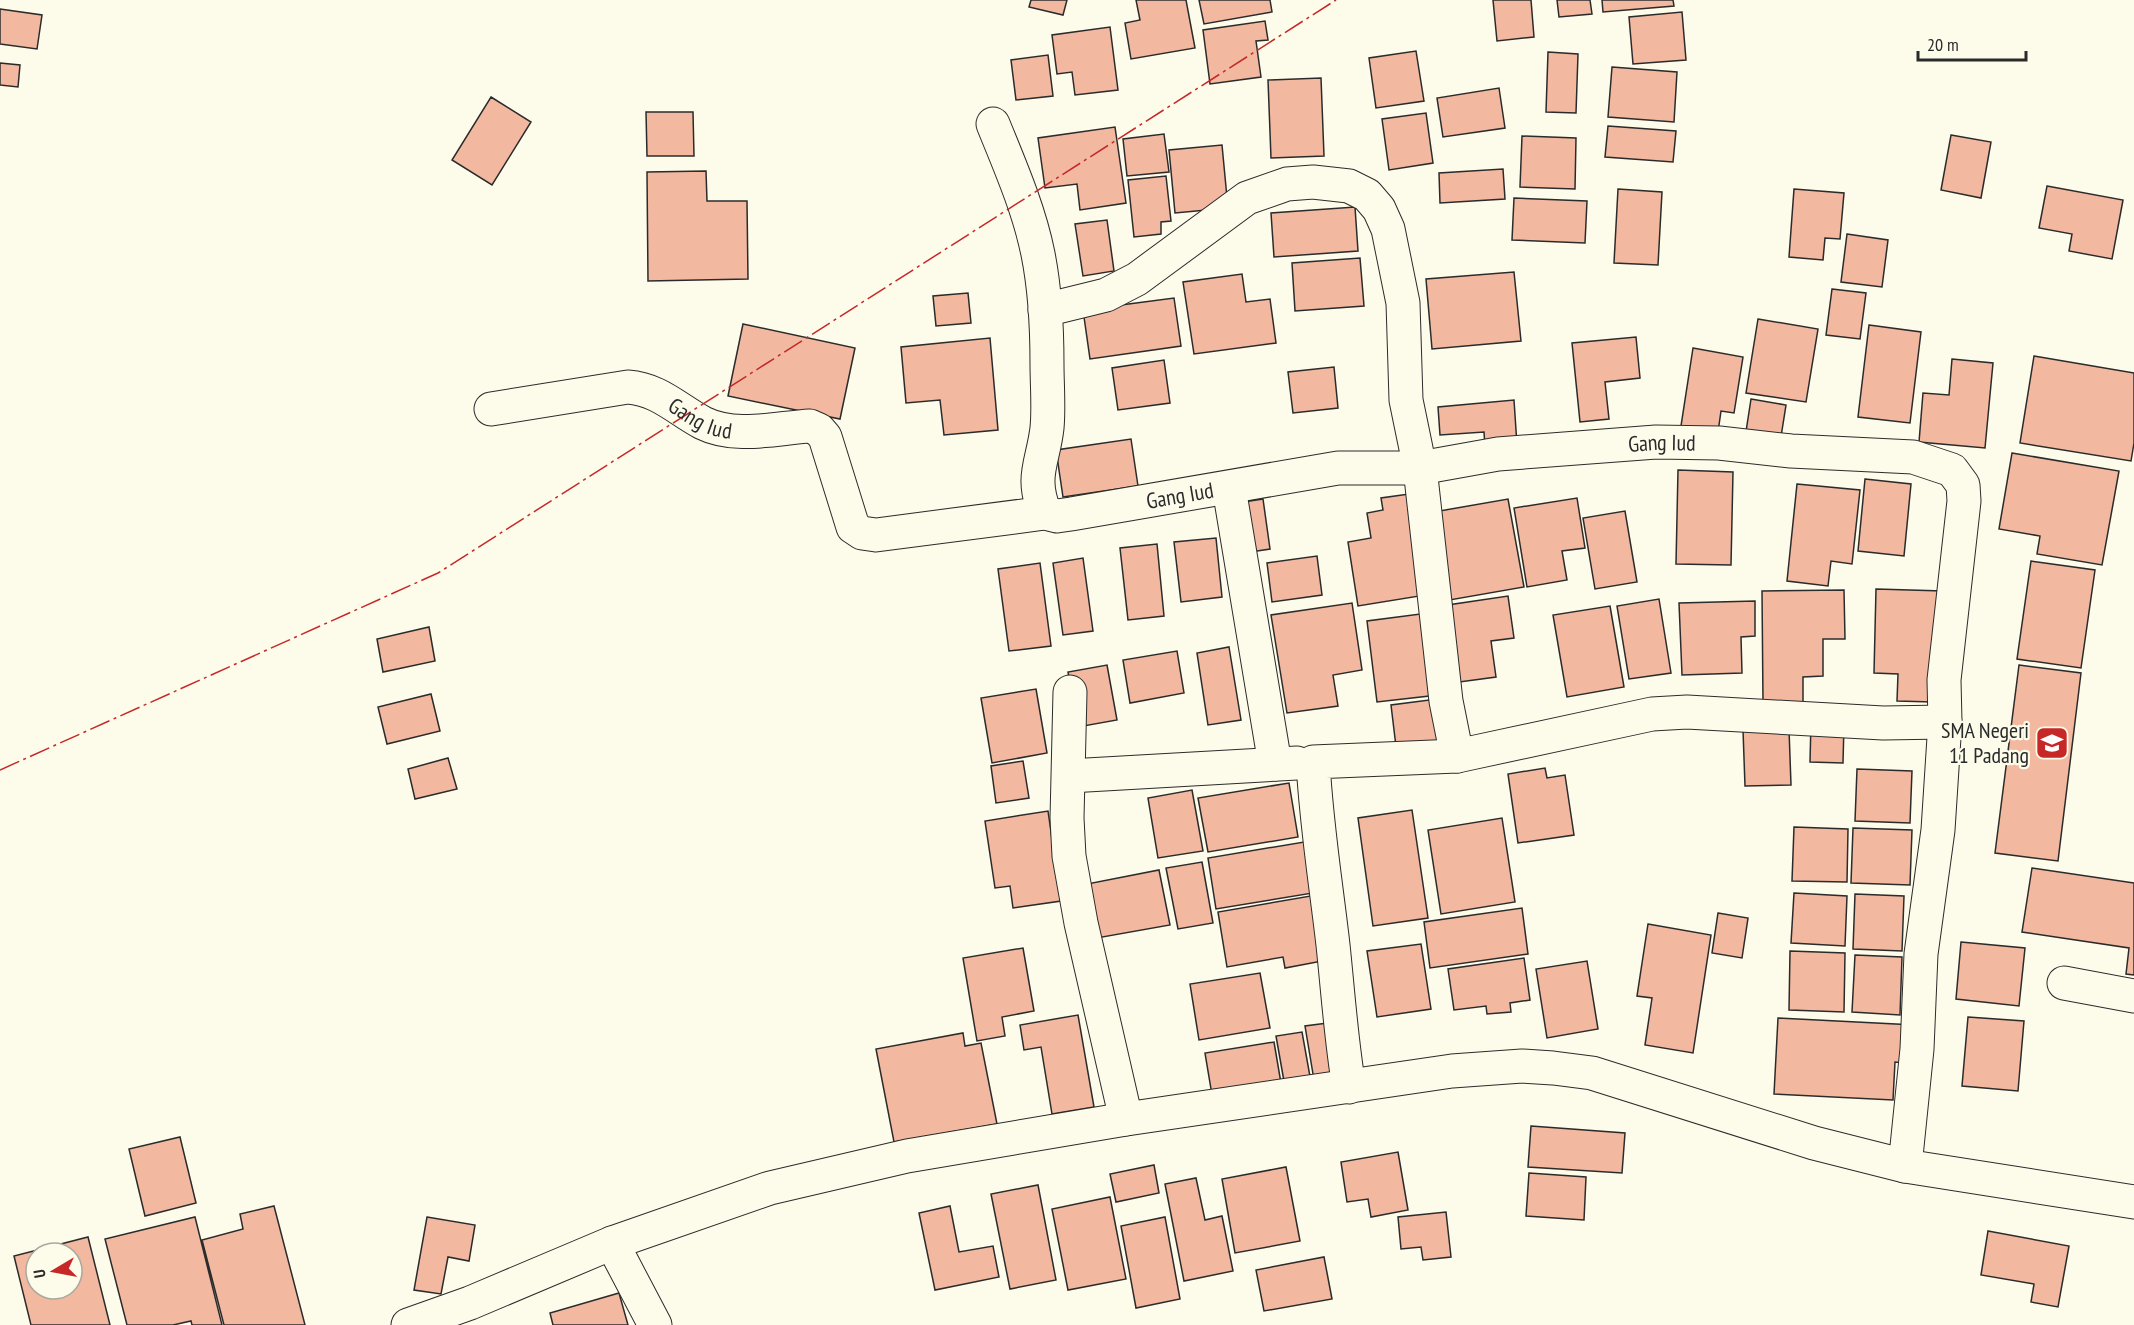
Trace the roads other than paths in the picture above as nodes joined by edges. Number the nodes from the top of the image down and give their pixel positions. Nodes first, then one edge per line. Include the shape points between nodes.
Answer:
1 (993, 124) dead end
2 (1045, 310) junction
3 (491, 409) dead end
4 (1420, 468) junction
5 (1229, 488) junction
6 (1045, 513) junction
7 (1070, 692) dead end
8 (1945, 722) junction
9 (1457, 756) junction
10 (1313, 762) junction
11 (1275, 764) junction
12 (1069, 776) junction
13 (2064, 983) dead end
14 (2134, 996) edge
15 (1349, 1087) junction
16 (1125, 1119) junction
17 (1905, 1166) junction
18 (2134, 1202) edge
19 (612, 1243) junction
20 (408, 1325) edge
21 (655, 1325) edge

1 - 2 main road via 1022,197 1038,254
2 - 4 main road via 1107,295 1137,279 1247,198 1263,191 1313,182 1349,186 1367,195 1388,229 1402,303 1406,400
2 - 6 main road via 1047,428 1037,479
3 - 6 main road, Gang Iud via 628,387 656,394 716,428 736,432 810,426 825,437 853,527 862,533 876,535
4 - 5 main road, Gang Iud via 1338,468
4 - 8 main road, Gang Iud via 1498,454 1656,442 1913,458 1952,470 1963,485 1964,501 1944,680
4 - 9 main road via 1446,701
5 - 6 main road, Gang Iud via 1058,516
5 - 11 main road
7 - 12 main road
8 - 9 main road via 1652,714
8 - 17 main road via 1937,841 1921,954 1917,1049
9 - 10 main road
10 - 11 main road
10 - 15 main road
11 - 12 main road
12 - 16 main road via 1070,856
13 - 14 main road
15 - 16 main road
15 - 17 main road via 1452,1071 1522,1066 1592,1073 1814,1143
16 - 19 main road via 907,1156 770,1188
17 - 18 main road
19 - 20 main road
19 - 21 main road

